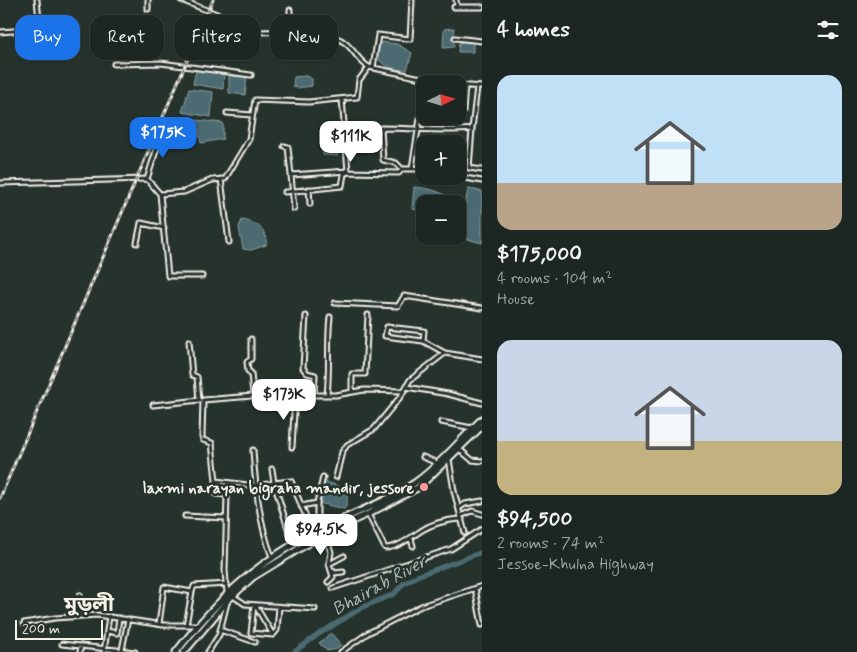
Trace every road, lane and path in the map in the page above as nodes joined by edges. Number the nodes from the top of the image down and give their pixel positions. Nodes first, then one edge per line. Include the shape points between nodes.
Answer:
1 (38, 0) edge
2 (148, 0) edge
3 (181, 0) edge
4 (412, 0) edge
5 (456, 0) edge
6 (482, 7) edge
7 (148, 9) dead end
8 (290, 10) dead end
9 (290, 15) edge
10 (0, 32) edge
11 (270, 32) edge
12 (456, 38) dead end
13 (338, 40) edge
14 (482, 41) edge
15 (114, 64) dead end
16 (369, 67) junction
17 (373, 68) junction
18 (251, 75) dead end
19 (416, 77) edge
20 (466, 86) edge
21 (476, 87) junction
22 (482, 87) edge
23 (342, 99) junction
24 (227, 113) dead end
25 (252, 115) junction
26 (421, 125) edge
27 (420, 129) junction
28 (472, 129) junction
29 (162, 132) dead end
30 (284, 146) dead end
31 (412, 168) junction
32 (416, 168) edge
33 (402, 169) junction
34 (482, 170) edge
35 (291, 176) junction
36 (466, 178) edge
37 (221, 179) junction
38 (146, 180) junction
39 (482, 181) edge
40 (0, 183) edge
41 (309, 189) junction
42 (293, 191) junction
43 (285, 192) dead end
44 (160, 194) junction
45 (310, 204) dead end
46 (294, 209) dead end
47 (164, 228) junction
48 (229, 242) dead end
49 (136, 243) dead end
50 (202, 276) dead end
51 (335, 303) dead end
52 (482, 308) edge
53 (368, 315) dead end
54 (306, 316) dead end
55 (330, 317) dead end
56 (251, 339) dead end
57 (189, 340) dead end
58 (423, 341) junction
59 (445, 353) junction
60 (482, 359) edge
61 (405, 390) junction
62 (352, 392) junction
63 (253, 395) junction
64 (295, 395) junction
65 (314, 395) junction
66 (327, 395) junction
67 (201, 400) junction
68 (482, 403) edge
69 (153, 405) dead end
70 (482, 419) edge
71 (441, 422) dead end
72 (482, 426) edge
73 (473, 428) junction
74 (292, 447) dead end
75 (458, 449) junction
76 (253, 450) dead end
77 (423, 457) dead end
78 (449, 458) junction
79 (482, 461) edge
80 (437, 463) junction
81 (272, 469) dead end
82 (323, 477) dead end
83 (336, 477) dead end
84 (216, 481) junction
85 (274, 483) junction
86 (256, 486) junction
87 (482, 501) edge
88 (317, 502) junction
89 (301, 506) junction
90 (459, 508) junction
91 (368, 514) junction
92 (482, 514) edge
93 (185, 516) dead end
94 (463, 517) junction
95 (226, 518) junction
96 (482, 529) edge
97 (316, 531) junction
98 (325, 532) junction
99 (465, 533) dead end
100 (411, 538) junction
101 (293, 545) junction
102 (413, 546) dead end
103 (344, 556) dead end
104 (272, 557) junction
105 (329, 564) junction
106 (343, 572) dead end
107 (328, 582) dead end
108 (227, 584) junction
109 (482, 586) edge
110 (333, 588) dead end
111 (475, 588) junction
112 (192, 592) junction
113 (80, 595) dead end
114 (229, 596) junction
115 (254, 605) junction
116 (278, 606) junction
117 (315, 609) dead end
118 (82, 616) junction
119 (109, 616) junction
120 (119, 618) junction
121 (128, 619) junction
122 (24, 623) dead end
123 (482, 623) edge
124 (158, 624) junction
125 (186, 625) junction
126 (198, 625) junction
127 (220, 630) junction
128 (107, 631) junction
129 (273, 635) junction
130 (254, 642) dead end
131 (62, 644) dead end
132 (81, 646) junction
133 (122, 650) junction
134 (104, 651) edge
135 (210, 651) edge
136 (80, 652) edge
137 (135, 652) edge
138 (176, 652) edge
139 (184, 652) edge
140 (341, 652) edge

1 - 10 street via 40,29
2 - 7 street
3 - 11 street via 222,16 226,27 234,33
4 - 17 street via 410,39 378,35
5 - 6 street via 455,7
8 - 9 street
12 - 14 street
13 - 16 street
15 - 18 street via 162,63
16 - 17 street
16 - 23 street via 359,80 356,97
17 - 19 street
20 - 21 street
21 - 22 street
21 - 28 street
23 - 25 street via 309,102 255,100
23 - 35 street via 348,171
24 - 25 street
25 - 37 street via 249,139
26 - 27 street
27 - 28 street
27 - 31 street
27 - 33 street via 381,128 383,160 396,163
28 - 34 street via 469,168
29 - 38 street
30 - 35 street via 288,147
31 - 32 street
31 - 33 street
33 - 41 street via 399,173 348,172 344,174 342,186
35 - 42 street
36 - 39 street
37 - 44 street via 184,192
37 - 48 street
38 - 40 street
38 - 44 street
41 - 42 street
41 - 45 street
42 - 43 street
42 - 46 street
44 - 47 street
47 - 49 street via 141,223
47 - 50 street via 168,276
51 - 52 street via 398,306 404,296
53 - 62 street via 365,374 352,374
54 - 65 street via 303,368 315,375
55 - 66 street
56 - 63 street via 251,359 247,362
57 - 67 street via 192,375 198,376
58 - 58 street via 385,336 387,327 424,331
58 - 59 street
59 - 60 street
59 - 61 street via 414,376
61 - 62 street
61 - 68 street via 448,394
61 - 83 street via 374,429 347,445
62 - 66 street
63 - 64 street
63 - 67 street
64 - 65 street
64 - 74 street
65 - 66 street
67 - 69 street
67 - 84 street via 203,438 212,443
70 - 73 highway
71 - 73 street
72 - 75 highway
73 - 80 highway
75 - 78 highway
75 - 79 street via 472,460
76 - 86 street
77 - 80 street
78 - 90 street
78 - 91 highway via 419,487
80 - 97 highway via 404,489
81 - 85 street
82 - 88 street
84 - 86 street
84 - 95 street via 216,494 227,495
85 - 86 street
85 - 89 street via 291,481
85 - 101 street
86 - 104 street
87 - 90 street
88 - 89 street
88 - 97 street
89 - 97 street
90 - 94 street
91 - 98 highway
91 - 100 street via 385,548
92 - 94 street via 472,511
93 - 95 street
94 - 99 street
94 - 100 street via 424,528
95 - 108 street
96 - 110 street via 451,548
97 - 101 highway
98 - 105 street via 331,552
98 - 114 highway
100 - 102 street
101 - 104 highway
103 - 105 street
104 - 114 highway
105 - 106 street via 334,573
105 - 107 street via 333,577
108 - 112 street via 194,586
108 - 114 street
109 - 111 street
111 - 123 street
111 - 140 street via 422,606 368,633
112 - 124 street via 164,587
112 - 125 street
113 - 118 street
114 - 115 street
114 - 126 highway
114 - 127 street
114 - 139 highway
115 - 116 street
115 - 129 street
115 - 129 street via 251,632
116 - 117 street
116 - 129 street via 277,630
118 - 119 street
118 - 122 street
119 - 120 street
119 - 128 street
120 - 121 street
120 - 128 street via 117,632
121 - 124 street
121 - 133 street
124 - 125 street
125 - 126 street
126 - 138 highway
127 - 130 street
127 - 135 street
128 - 134 street
131 - 132 street
132 - 134 street
132 - 136 street
133 - 134 street
133 - 137 street

